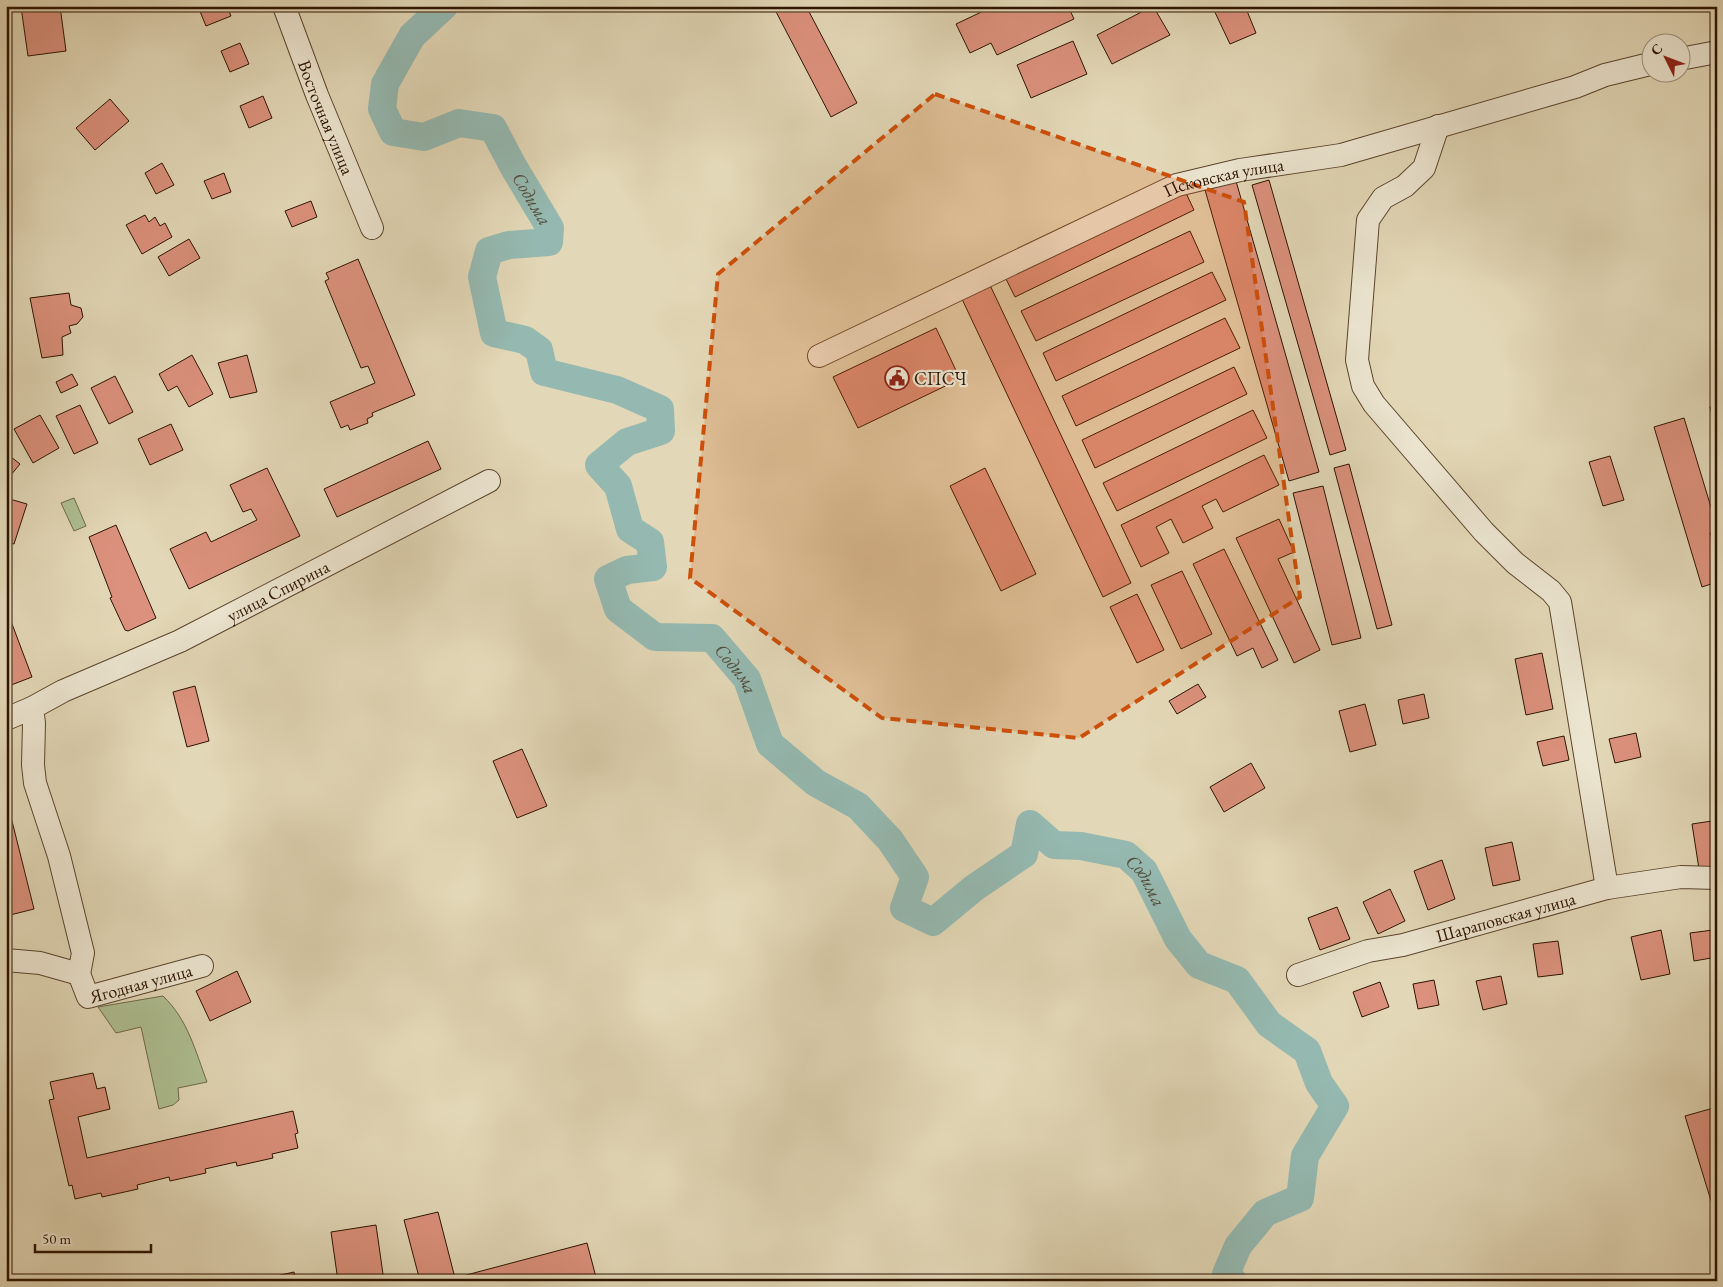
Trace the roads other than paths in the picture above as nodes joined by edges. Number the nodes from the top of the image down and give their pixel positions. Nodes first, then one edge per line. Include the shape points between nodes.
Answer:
1 (284, 6) edge
2 (1717, 52) edge
3 (1690, 57) edge
4 (1640, 66) edge
5 (1438, 126) junction
6 (372, 228) dead end
7 (819, 356) dead end
8 (489, 481) dead end
9 (32, 708) junction
10 (6, 719) edge
11 (1717, 878) edge
12 (1607, 888) junction
13 (6, 960) edge
14 (202, 966) dead end
15 (79, 974) junction
16 (1298, 975) dead end

1 - 6 street, Восточная улица
2 - 3 street
4 - 5 street, Псковская улица
5 - 7 street, Псковская улица via 1341,155 1240,170 1177,185
5 - 12 street via 1424,168 1404,186 1383,198 1368,220 1357,360 1363,386 1374,404 1484,532 1560,602
8 - 9 street, улица Спирина via 180,641 63,691
9 - 10 street, улица Спирина
9 - 15 street via 35,783 59,856 83,954
11 - 12 street, Шараповская улица via 1681,877
12 - 16 street, Шараповская улица via 1403,945 1368,951
13 - 15 street, Ягодная улица via 40,963
14 - 15 street, Ягодная улица via 88,997

